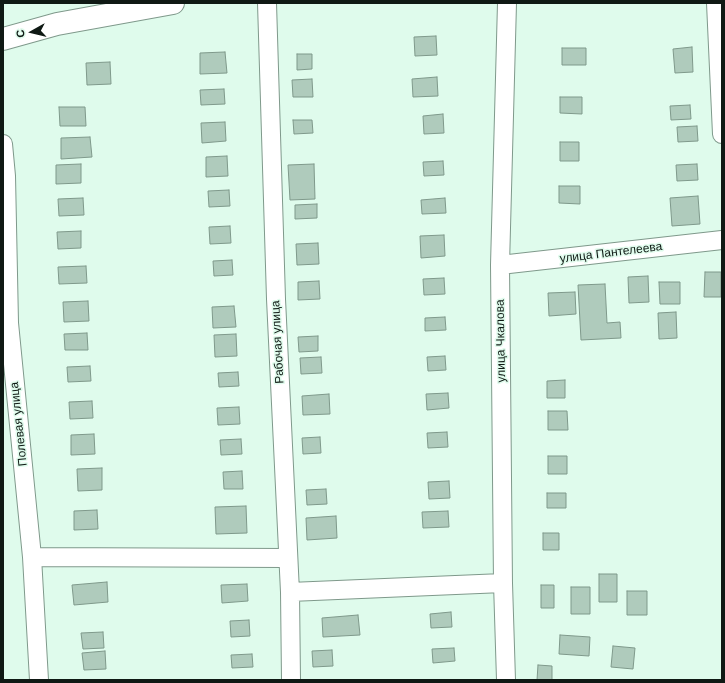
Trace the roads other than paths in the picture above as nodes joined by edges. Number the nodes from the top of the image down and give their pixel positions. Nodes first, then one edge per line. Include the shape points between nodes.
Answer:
1 (173, 3) edge
2 (267, 3) edge
3 (507, 3) edge
4 (716, 3) edge
5 (3, 39) edge
6 (722, 134) edge
7 (3, 144) edge
8 (722, 240) edge
9 (500, 265) junction
10 (32, 557) junction
11 (287, 558) junction
12 (503, 583) junction
13 (290, 592) junction
14 (39, 680) edge
15 (291, 680) edge
16 (506, 680) edge

1 - 5 main road via 57,24
2 - 11 street, Рабочая улица
3 - 9 street, улица Чкалова
4 - 6 street
7 - 10 street, Полевая улица via 9,323
8 - 9 street, улица Пантелеева
9 - 12 street, улица Чкалова
10 - 11 street
10 - 14 street, Полевая улица
11 - 13 street, Рабочая улица
12 - 13 street
12 - 16 street, улица Чкалова
13 - 15 street, Рабочая улица

